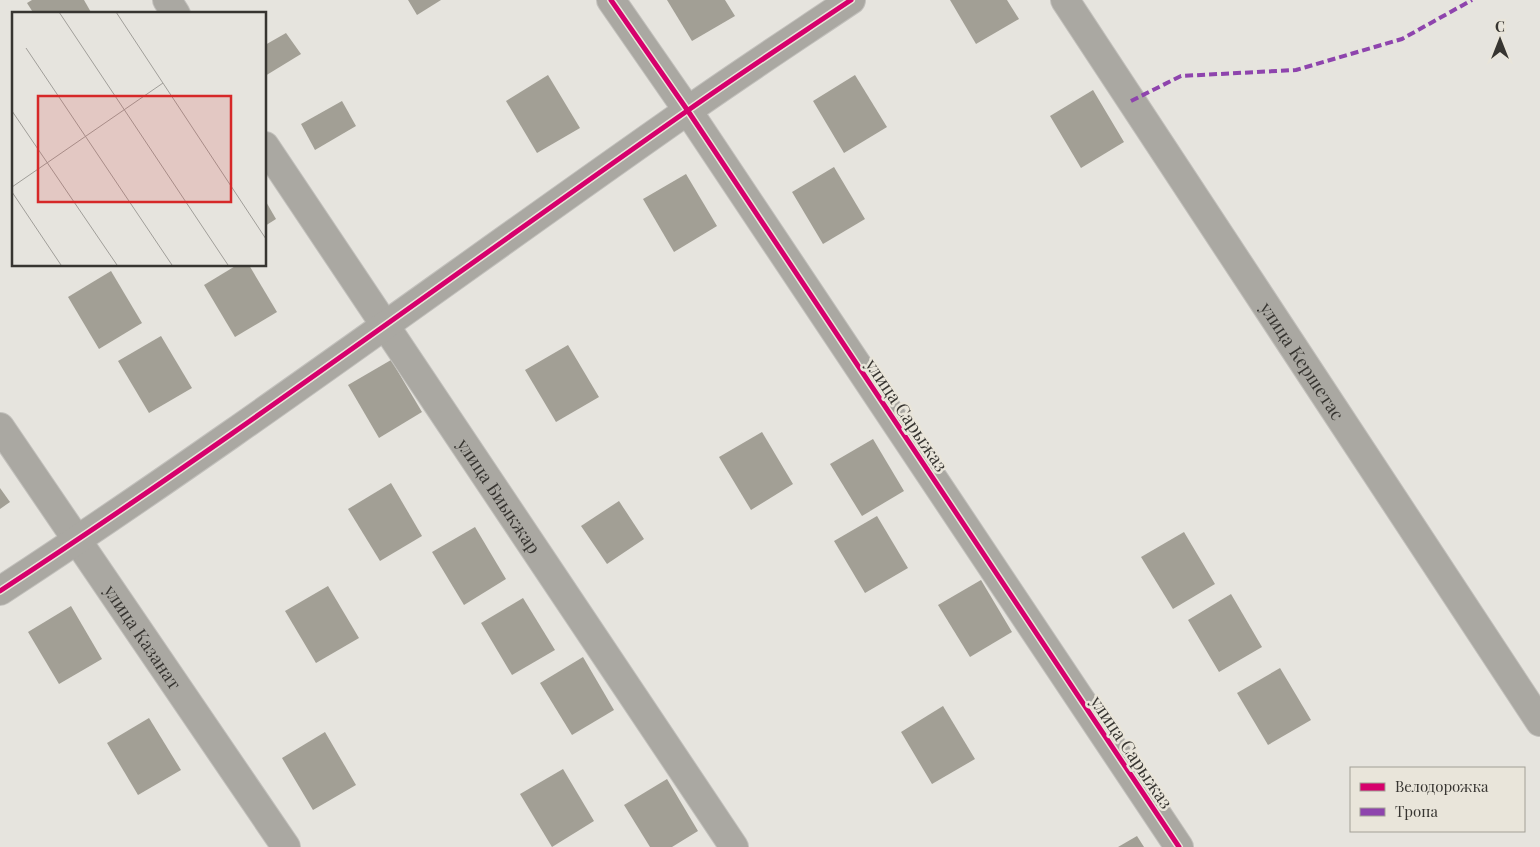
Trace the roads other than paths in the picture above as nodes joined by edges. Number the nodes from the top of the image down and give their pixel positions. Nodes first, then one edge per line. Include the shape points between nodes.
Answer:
1 (167, 0) edge
2 (612, 0) edge
3 (851, 0) edge
4 (1064, 0) edge
5 (175, 12) edge
6 (688, 111) junction
7 (266, 147) edge
8 (386, 326) junction
9 (0, 427) edge
10 (77, 540) junction
11 (0, 591) edge
12 (1540, 722) edge
13 (286, 847) edge
14 (734, 847) edge
15 (1179, 847) edge

1 - 5 street
2 - 6 street, улица Сарыжаз
3 - 6 street
4 - 12 street, улица Кершетас
6 - 8 street
6 - 15 street, улица Сарыжаз
7 - 8 street, улица Биыкжар
8 - 10 street
8 - 14 street, улица Биыкжар
9 - 10 street, улица Казанат
10 - 11 street
10 - 13 street, улица Казанат

